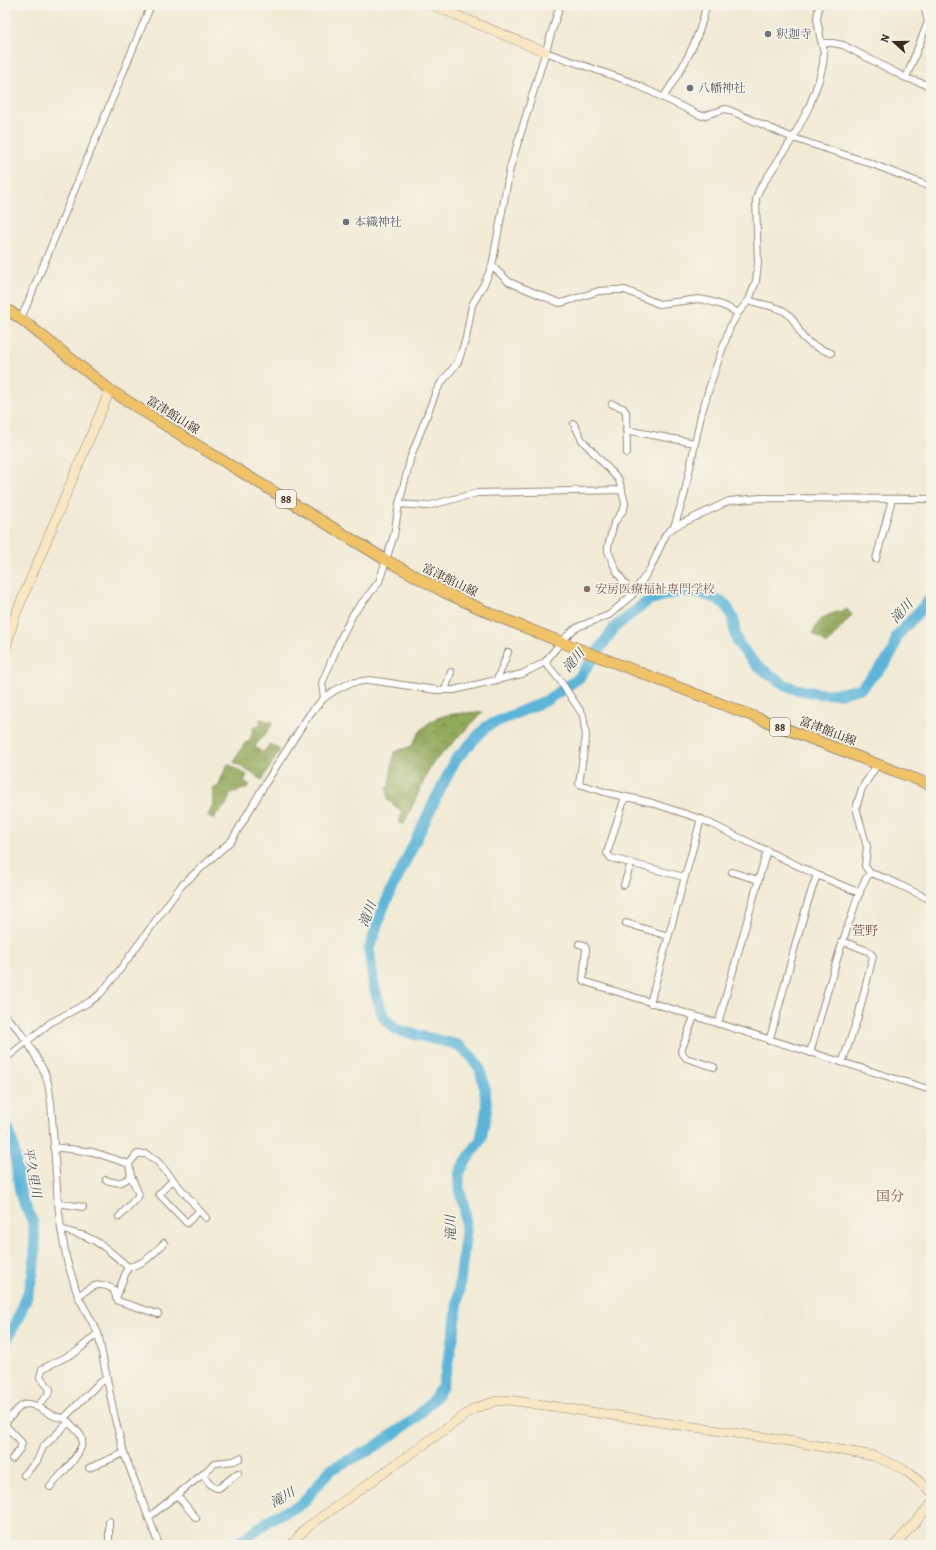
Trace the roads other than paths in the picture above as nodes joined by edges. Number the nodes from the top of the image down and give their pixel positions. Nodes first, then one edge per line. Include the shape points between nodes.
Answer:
1 (151, 5) edge
2 (432, 5) edge
3 (560, 5) edge
4 (706, 5) edge
5 (819, 5) edge
6 (924, 5) edge
7 (822, 43) junction
8 (545, 52) junction
9 (906, 78) junction
10 (931, 86) edge
11 (663, 98) junction
12 (793, 138) junction
13 (931, 187) edge
14 (492, 266) junction
15 (749, 300) junction
16 (5, 308) edge
17 (738, 313) junction
18 (21, 319) junction
19 (831, 353) dead end
20 (110, 390) junction
21 (612, 404) dead end
22 (574, 424) dead end
23 (626, 430) junction
24 (695, 443) junction
25 (626, 452) dead end
26 (622, 490) junction
27 (892, 499) junction
28 (931, 499) edge
29 (399, 504) junction
30 (674, 527) junction
31 (876, 559) dead end
32 (386, 560) junction
33 (632, 595) junction
34 (7, 635) edge
35 (561, 642) junction
36 (5, 650) edge
37 (508, 652) dead end
38 (546, 662) junction
39 (451, 672) dead end
40 (497, 680) junction
41 (445, 690) junction
42 (324, 698) junction
43 (877, 765) junction
44 (931, 786) edge
45 (625, 797) junction
46 (701, 819) junction
47 (767, 850) junction
48 (631, 863) junction
49 (732, 872) dead end
50 (870, 873) junction
51 (817, 875) junction
52 (684, 877) junction
53 (758, 880) junction
54 (624, 885) dead end
55 (860, 893) junction
56 (931, 900) edge
57 (626, 923) dead end
58 (668, 936) junction
59 (842, 941) junction
60 (579, 944) dead end
61 (650, 1003) junction
62 (5, 1016) edge
63 (694, 1017) junction
64 (718, 1024) junction
65 (769, 1040) junction
66 (27, 1041) junction
67 (810, 1053) junction
68 (5, 1059) edge
69 (842, 1063) junction
70 (714, 1067) dead end
71 (931, 1090) edge
72 (53, 1147) junction
73 (129, 1164) junction
74 (131, 1176) junction
75 (106, 1180) dead end
76 (173, 1180) junction
77 (58, 1203) junction
78 (83, 1207) dead end
79 (200, 1210) junction
80 (119, 1217) dead end
81 (206, 1218) dead end
82 (60, 1229) junction
83 (164, 1243) dead end
84 (128, 1267) junction
85 (78, 1296) junction
86 (116, 1298) junction
87 (158, 1314) dead end
88 (98, 1333) junction
89 (107, 1378) junction
90 (37, 1407) junction
91 (67, 1420) junction
92 (5, 1424) edge
93 (124, 1453) junction
94 (240, 1458) dead end
95 (12, 1459) dead end
96 (89, 1468) dead end
97 (238, 1473) dead end
98 (203, 1474) junction
99 (24, 1475) dead end
100 (50, 1487) dead end
101 (931, 1491) edge
102 (178, 1495) junction
103 (931, 1504) edge
104 (149, 1517) junction
105 (196, 1518) dead end
106 (109, 1521) dead end
107 (109, 1545) edge
108 (159, 1545) edge
109 (291, 1545) edge
110 (895, 1545) edge

1 - 18 street
2 - 8 street
3 - 8 street
4 - 11 street via 688,59
5 - 7 street via 817,20
6 - 9 street via 928,22
7 - 9 street via 843,45
7 - 12 street via 824,52 819,80
8 - 11 street via 631,82
8 - 14 street via 510,168
9 - 10 street
11 - 12 street via 703,116 726,109
12 - 13 street via 867,162
12 - 15 street via 758,190 758,264 756,281
14 - 17 street via 509,282 561,303 599,291 625,290 659,304 699,299 726,306
14 - 29 street via 472,305 466,338 458,362 436,392 411,456
15 - 17 street
15 - 19 street via 776,306 790,316 808,342
16 - 18 main road, 富津館山線 / 88
17 - 24 street via 730,327 713,376
18 - 20 main road, 富津館山線 / 88
20 - 32 main road, 富津館山線 / 88
20 - 34 street
21 - 23 street via 624,408
22 - 26 street via 582,440 619,480
23 - 24 street
23 - 25 street
24 - 30 street via 684,496
26 - 29 street via 477,493 427,506
26 - 33 street via 624,509 614,522 608,552
27 - 28 street
27 - 30 street via 742,499 729,502
27 - 31 street
29 - 32 street via 394,535
30 - 33 street via 666,534 650,569
32 - 35 main road, 富津館山線 / 88 via 444,592
32 - 42 street via 379,582 353,614 340,640 322,683
33 - 35 street via 609,615 580,626
34 - 36 street
35 - 38 street
35 - 43 main road, 富津館山線 / 88
37 - 40 street
38 - 40 street via 522,674
38 - 45 street via 584,715 586,736 579,784
39 - 41 street
40 - 41 street
41 - 42 street via 360,680 342,686
42 - 66 street via 308,715 232,840 181,886 100,994 50,1023
43 - 44 main road, 富津館山線 / 88
43 - 50 street via 862,788 856,808 867,847 865,866
45 - 46 street
45 - 48 street via 607,853 611,858
46 - 47 street
46 - 52 street
47 - 51 street
47 - 53 street
48 - 52 street
48 - 54 street
49 - 53 street
50 - 55 street
50 - 56 street
51 - 55 street
51 - 65 street via 805,908
52 - 58 street
53 - 64 street
55 - 59 street
57 - 58 street
58 - 61 street
59 - 67 street
59 - 69 street via 868,951 872,956 858,1017
60 - 61 street via 584,945 586,949 583,980
61 - 63 street
62 - 66 street
63 - 64 street
63 - 70 street via 682,1051 686,1058
64 - 65 street
65 - 67 street
66 - 68 street
66 - 72 street via 45,1073 50,1092
67 - 69 street
69 - 71 street
72 - 73 street via 94,1152
72 - 77 street
73 - 74 street
73 - 76 street via 137,1154 146,1154 157,1161
74 - 75 street via 124,1182
74 - 80 street via 139,1195
76 - 79 street
76 - 79 street via 159,1194 187,1223
77 - 78 street
77 - 82 street
79 - 81 street
82 - 84 street via 95,1242
82 - 85 street
83 - 84 street via 138,1266
84 - 86 street
85 - 86 street via 96,1284 101,1284 113,1289
85 - 88 street
86 - 87 street via 118,1301
88 - 89 street
88 - 90 street via 76,1352 42,1369 40,1377 50,1392
89 - 91 street via 98,1384
89 - 93 street
90 - 91 street via 52,1416
90 - 92 street via 26,1404
91 - 99 street via 43,1447 37,1461
91 - 100 street via 80,1433 83,1446
92 - 95 street via 22,1443
93 - 96 street
93 - 104 street
94 - 98 street via 215,1463
97 - 98 street via 216,1488
98 - 102 street
101 - 109 street via 904,1469 866,1455 796,1442 497,1400 474,1408 449,1425 306,1528
102 - 104 street
102 - 105 street
103 - 110 street
104 - 108 street
106 - 107 street

